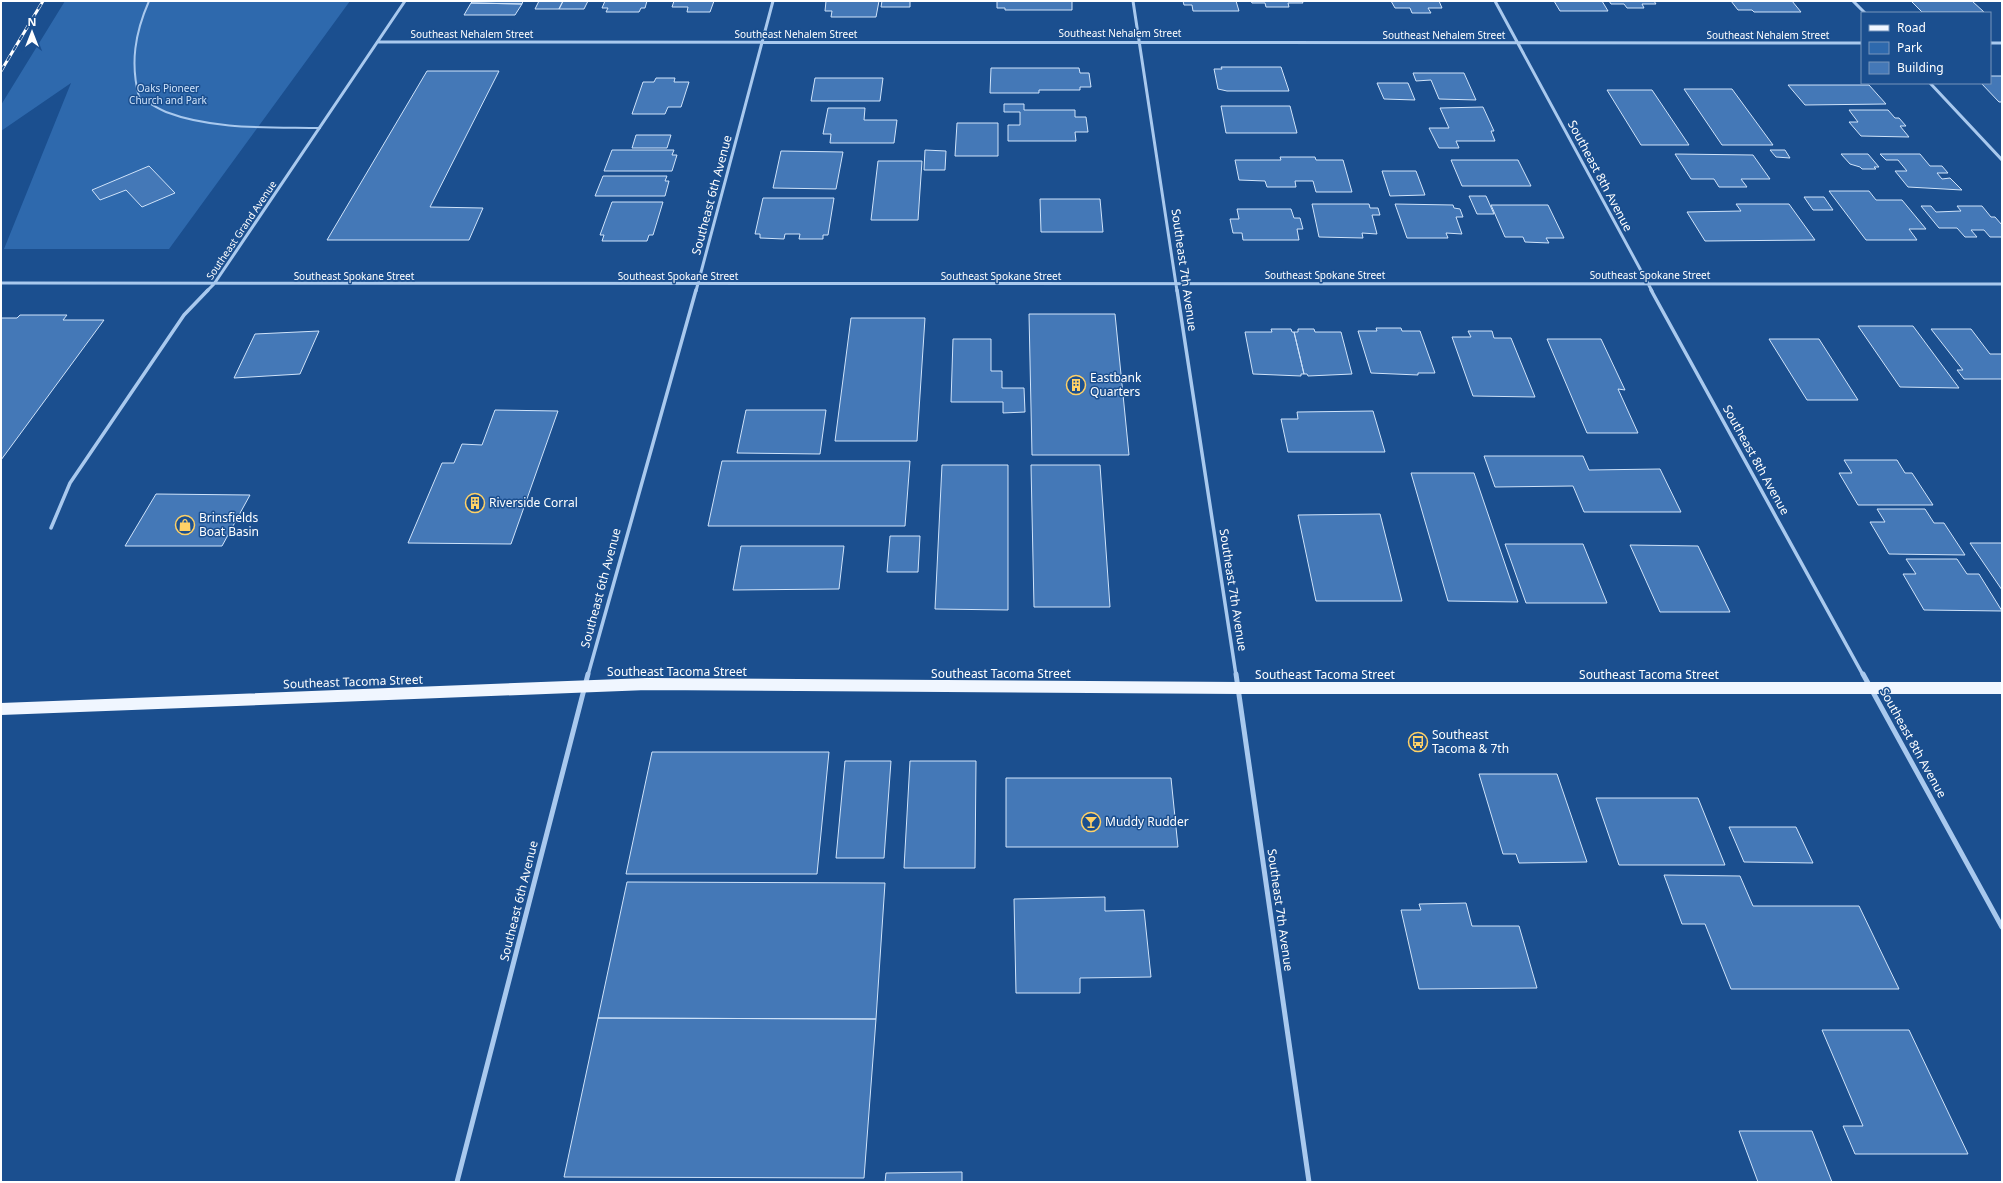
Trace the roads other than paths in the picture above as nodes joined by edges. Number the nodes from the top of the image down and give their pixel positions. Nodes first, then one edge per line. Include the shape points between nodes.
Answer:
1 (149, 1) edge
2 (405, 1) edge
3 (773, 1) edge
4 (1133, 1) edge
5 (1495, 1) edge
6 (1853, 1) edge
7 (1864, 12) edge
8 (1139, 41) junction
9 (378, 42) junction
10 (764, 42) junction
11 (1518, 43) junction
12 (1861, 43) edge
13 (1991, 43) edge
14 (2002, 43) edge
15 (1931, 84) edge
16 (320, 128) junction
17 (2002, 160) edge
18 (1, 283) edge
19 (1647, 283) junction
20 (214, 284) junction
21 (698, 284) junction
22 (1176, 284) junction
23 (2002, 284) edge
24 (51, 528) dead end
25 (585, 686) junction
26 (1238, 688) junction
27 (1871, 688) junction
28 (2002, 688) edge
29 (1, 709) edge
30 (2002, 927) edge
31 (457, 1182) edge
32 (1309, 1182) edge

1 - 16 lane via 133,46 135,83 139,97 171,114 196,120
2 - 9 street, Southeast Grand Avenue
3 - 10 street, Southeast 6th Avenue
4 - 8 street, Southeast 7th Avenue
5 - 11 street, Southeast 8th Avenue
6 - 7 street
8 - 10 street, Southeast Nehalem Street
8 - 11 street, Southeast Nehalem Street
8 - 22 street, Southeast 7th Avenue
9 - 10 street, Southeast Nehalem Street
9 - 16 street, Southeast Grand Avenue
10 - 21 street, Southeast 6th Avenue
11 - 12 street, Southeast Nehalem Street
11 - 19 street, Southeast 8th Avenue
13 - 14 street
15 - 17 street
16 - 20 street, Southeast Grand Avenue
18 - 20 street, Southeast Spokane Street
19 - 22 street, Southeast Spokane Street
19 - 23 street, Southeast Spokane Street
19 - 27 street, Southeast 8th Avenue
20 - 21 street, Southeast Spokane Street
20 - 24 street, Southeast Grand Avenue via 184,315 70,482
21 - 22 street, Southeast Spokane Street
21 - 25 street, Southeast 6th Avenue
22 - 26 street, Southeast 7th Avenue
25 - 26 main road, Southeast Tacoma Street via 647,684
25 - 29 main road, Southeast Tacoma Street
25 - 31 street, Southeast 6th Avenue
26 - 27 main road, Southeast Tacoma Street
26 - 32 street, Southeast 7th Avenue
27 - 28 main road, Southeast Tacoma Street
27 - 30 street, Southeast 8th Avenue

